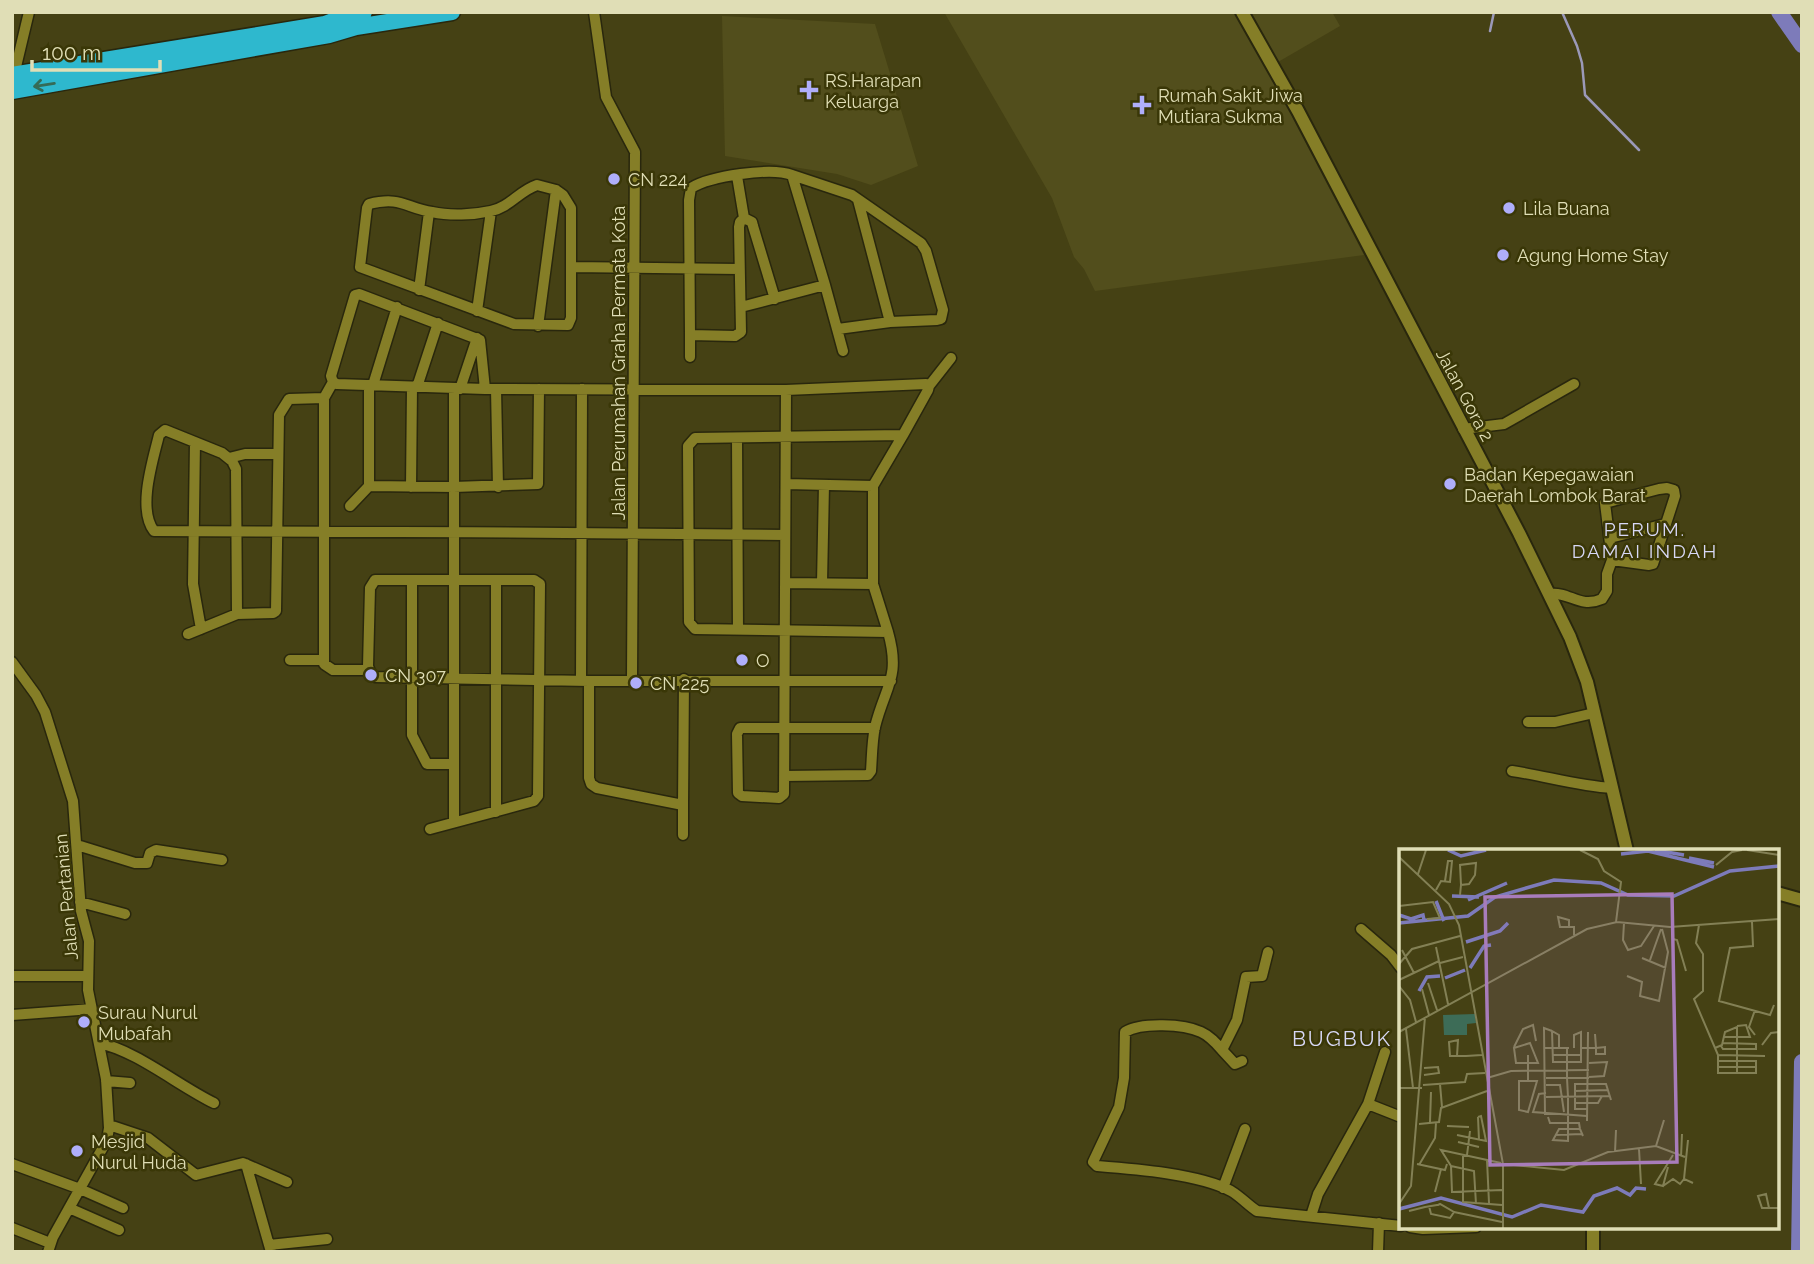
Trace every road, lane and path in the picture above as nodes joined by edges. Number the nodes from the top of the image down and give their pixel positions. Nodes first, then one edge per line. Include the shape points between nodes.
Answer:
1 (29, 12) edge
2 (452, 12) edge
3 (593, 12) edge
4 (1242, 12) edge
5 (357, 18) edge
6 (328, 24) edge
7 (13, 80) edge
8 (792, 175) junction
9 (737, 176) junction
10 (555, 190) junction
11 (858, 200) junction
12 (491, 211) junction
13 (429, 212) junction
14 (744, 218) junction
15 (571, 267) junction
16 (634, 268) junction
17 (690, 269) junction
18 (739, 269) junction
19 (825, 285) junction
20 (419, 290) junction
21 (775, 299) junction
22 (397, 307) junction
23 (741, 307) junction
24 (477, 311) junction
25 (890, 322) junction
26 (438, 323) junction
27 (538, 326) junction
28 (838, 329) junction
29 (690, 335) junction
30 (477, 338) junction
31 (843, 351) dead end
32 (690, 357) dead end
33 (951, 358) dead end
34 (332, 382) junction
35 (1574, 384) dead end
36 (371, 385) junction
37 (929, 386) junction
38 (415, 387) junction
39 (633, 388) junction
40 (457, 389) junction
41 (490, 389) junction
42 (539, 389) junction
43 (582, 389) junction
44 (786, 390) junction
45 (324, 398) junction
46 (1463, 429) junction
47 (903, 435) junction
48 (737, 438) junction
49 (786, 438) junction
50 (195, 442) junction
51 (278, 454) junction
52 (229, 458) junction
53 (786, 485) junction
54 (824, 485) junction
55 (369, 486) junction
56 (873, 486) junction
57 (411, 487) junction
58 (498, 487) junction
59 (454, 488) junction
60 (350, 506) dead end
61 (1665, 524) junction
62 (194, 531) junction
63 (236, 531) junction
64 (278, 532) junction
65 (324, 532) junction
66 (582, 532) junction
67 (633, 533) junction
68 (454, 534) junction
69 (689, 534) junction
70 (738, 535) junction
71 (785, 535) junction
72 (1610, 538) junction
73 (1612, 560) junction
74 (412, 580) junction
75 (454, 580) junction
76 (496, 580) junction
77 (786, 583) junction
78 (822, 583) junction
79 (873, 584) junction
80 (1549, 594) junction
81 (237, 614) junction
82 (201, 629) junction
83 (738, 630) junction
84 (785, 631) junction
85 (888, 632) junction
86 (188, 634) dead end
87 (290, 660) dead end
88 (324, 660) junction
89 (12, 662) edge
90 (369, 670) junction
91 (412, 678) junction
92 (454, 678) junction
93 (497, 679) junction
94 (632, 679) junction
95 (684, 679) junction
96 (539, 680) junction
97 (785, 680) junction
98 (585, 681) junction
99 (891, 681) junction
100 (1594, 713) junction
101 (1528, 722) dead end
102 (875, 728) junction
103 (785, 729) junction
104 (453, 765) junction
105 (1512, 771) dead end
106 (784, 776) junction
107 (1612, 788) junction
108 (683, 805) junction
109 (496, 812) junction
110 (454, 822) junction
111 (430, 829) dead end
112 (683, 835) dead end
113 (77, 845) junction
114 (1627, 849) edge
115 (222, 860) dead end
116 (1779, 894) edge
117 (1802, 900) edge
118 (80, 902) junction
119 (125, 915) dead end
120 (1361, 929) dead end
121 (1268, 952) dead end
122 (1399, 970) edge
123 (12, 976) edge
124 (88, 976) junction
125 (92, 1009) junction
126 (12, 1014) edge
127 (99, 1042) junction
128 (1222, 1050) junction
129 (1385, 1052) dead end
130 (1242, 1061) dead end
131 (106, 1081) junction
132 (130, 1083) dead end
133 (214, 1103) dead end
134 (1368, 1104) junction
135 (1399, 1116) edge
136 (108, 1125) junction
137 (1245, 1129) dead end
138 (12, 1164) edge
139 (246, 1164) junction
140 (287, 1182) dead end
141 (1223, 1188) junction
142 (80, 1189) junction
143 (69, 1208) junction
144 (123, 1208) dead end
145 (1311, 1216) junction
146 (1379, 1223) junction
147 (1399, 1226) edge
148 (12, 1228) edge
149 (1594, 1229) edge
150 (119, 1230) dead end
151 (327, 1239) dead end
152 (49, 1247) edge
153 (270, 1249) edge
154 (1378, 1252) edge
155 (1593, 1252) edge

1 - 7 street
2 - 5 highway
3 - 16 street, Jalan Perumahan Graha Permata Kota via 608,103 634,148
4 - 46 street, Jalan Gora 2
5 - 6 highway
6 - 7 highway
8 - 9 street
8 - 11 street
8 - 19 street
9 - 14 street
9 - 17 street via 691,188
10 - 12 street via 537,185 527,188 504,207
10 - 15 street via 572,212
10 - 27 street
11 - 25 street
11 - 25 street via 921,243 943,310 937,320
12 - 13 street
12 - 24 street
13 - 20 street
13 - 20 street via 397,201 372,203 367,208 360,267
14 - 18 street via 739,227
14 - 21 street via 752,222
15 - 16 street
15 - 27 street via 570,323
16 - 17 street
16 - 39 street, Jalan Perumahan Graha Permata Kota
17 - 18 street
17 - 29 street
18 - 23 street
19 - 21 street
19 - 28 street
20 - 24 street
21 - 23 street
22 - 26 street
22 - 34 street via 355,295
22 - 36 street
23 - 29 street via 739,334
24 - 27 street via 514,324
25 - 28 street
26 - 30 street
26 - 38 street
28 - 31 street
29 - 32 street
30 - 40 street
30 - 41 street
33 - 37 street
34 - 36 street
34 - 45 street
35 - 46 street via 1504,424
36 - 38 street
36 - 55 street
37 - 44 street
37 - 47 street
38 - 40 street
38 - 57 street
39 - 43 street
39 - 44 street
39 - 67 street, Jalan Perumahan Graha Permata Kota
40 - 41 street
40 - 59 street
41 - 42 street
41 - 58 street
42 - 43 street
42 - 58 street via 538,484
43 - 66 street
44 - 49 street
45 - 51 street via 286,402 279,415
45 - 65 street
46 - 80 street, Jalan Gora 2
47 - 49 street
47 - 56 street
48 - 49 street
48 - 69 street via 695,438 688,446
48 - 70 street
49 - 53 street
50 - 52 street
50 - 62 street
50 - 62 street via 162,431 147,488 154,531
51 - 52 street
51 - 64 street
52 - 63 street via 236,469
53 - 54 street
53 - 71 street
54 - 56 street
54 - 78 street
55 - 57 street
55 - 60 street
56 - 79 street
57 - 59 street
58 - 59 street
59 - 68 street
61 - 72 street
61 - 72 street via 1676,493 1670,488 1605,503
61 - 73 street via 1653,564
62 - 63 street
62 - 82 street via 193,593
63 - 64 street
63 - 81 street
64 - 65 street
64 - 81 street via 276,611
65 - 68 street
65 - 88 street
66 - 67 street
66 - 68 street
66 - 98 street
67 - 69 street
67 - 94 street, Jalan Perumahan Graha Permata Kota
68 - 75 street
69 - 70 street
69 - 83 street via 690,625
70 - 71 street
70 - 83 street
71 - 77 street
72 - 73 street
73 - 80 street via 1606,593 1600,600 1581,603
74 - 75 street
74 - 90 street via 372,581
74 - 91 street
75 - 76 street
75 - 92 street
76 - 93 street
76 - 96 street via 540,584
77 - 78 street
77 - 84 street
78 - 79 street
79 - 85 street
80 - 100 street, Jalan Gora 2 via 1582,665
81 - 82 street
82 - 86 street
83 - 84 street
84 - 85 street
84 - 97 street
85 - 99 street via 894,653
87 - 88 street
88 - 90 street via 333,670
89 - 113 street, Jalan Pertanian via 49,721 73,801
90 - 91 street via 375,677
91 - 92 street
91 - 104 street via 413,740 427,764
92 - 93 street
92 - 104 street
93 - 96 street
93 - 109 street
94 - 95 street
94 - 98 street
95 - 97 street
95 - 108 street
96 - 98 street
96 - 109 street via 538,796
97 - 99 street
97 - 103 street
98 - 108 street via 591,784
99 - 102 street
100 - 101 street via 1555,722
100 - 107 street, Jalan Gora 2
102 - 103 street
102 - 106 street via 868,775
103 - 106 street
103 - 106 street via 738,730 738,793 781,797
104 - 110 street
105 - 107 street
107 - 114 street, Jalan Gora 2
108 - 112 street
109 - 110 street
110 - 111 street
113 - 115 street via 135,863 146,863 156,850
113 - 118 street, Jalan Pertanian
116 - 117 street
118 - 119 street
118 - 124 street, Jalan Pertanian via 89,942
120 - 122 street via 1391,955
121 - 128 street via 1262,976 1245,980 1237,1020
123 - 124 street
124 - 125 street, Jalan Pertanian
125 - 126 street
125 - 127 street, Jalan Pertanian
127 - 131 street, Jalan Pertanian
127 - 133 street via 137,1058
128 - 130 street via 1235,1064
128 - 141 street via 1209,1036 1185,1027 1127,1030 1119,1107 1093,1162
129 - 134 street
131 - 132 street
131 - 136 street, Jalan Pertanian
134 - 135 street
134 - 145 street via 1318,1194
136 - 139 street via 148,1138 196,1175
136 - 142 street, Jalan Pertanian via 107,1140
137 - 141 street
138 - 142 street
139 - 140 street
139 - 153 street
141 - 145 street via 1257,1211
142 - 143 street, Jalan Pertanian
142 - 144 street
143 - 150 street
143 - 152 street, Jalan Pertanian
145 - 146 street
146 - 147 street
146 - 154 street
148 - 152 street
149 - 155 street
151 - 153 street

